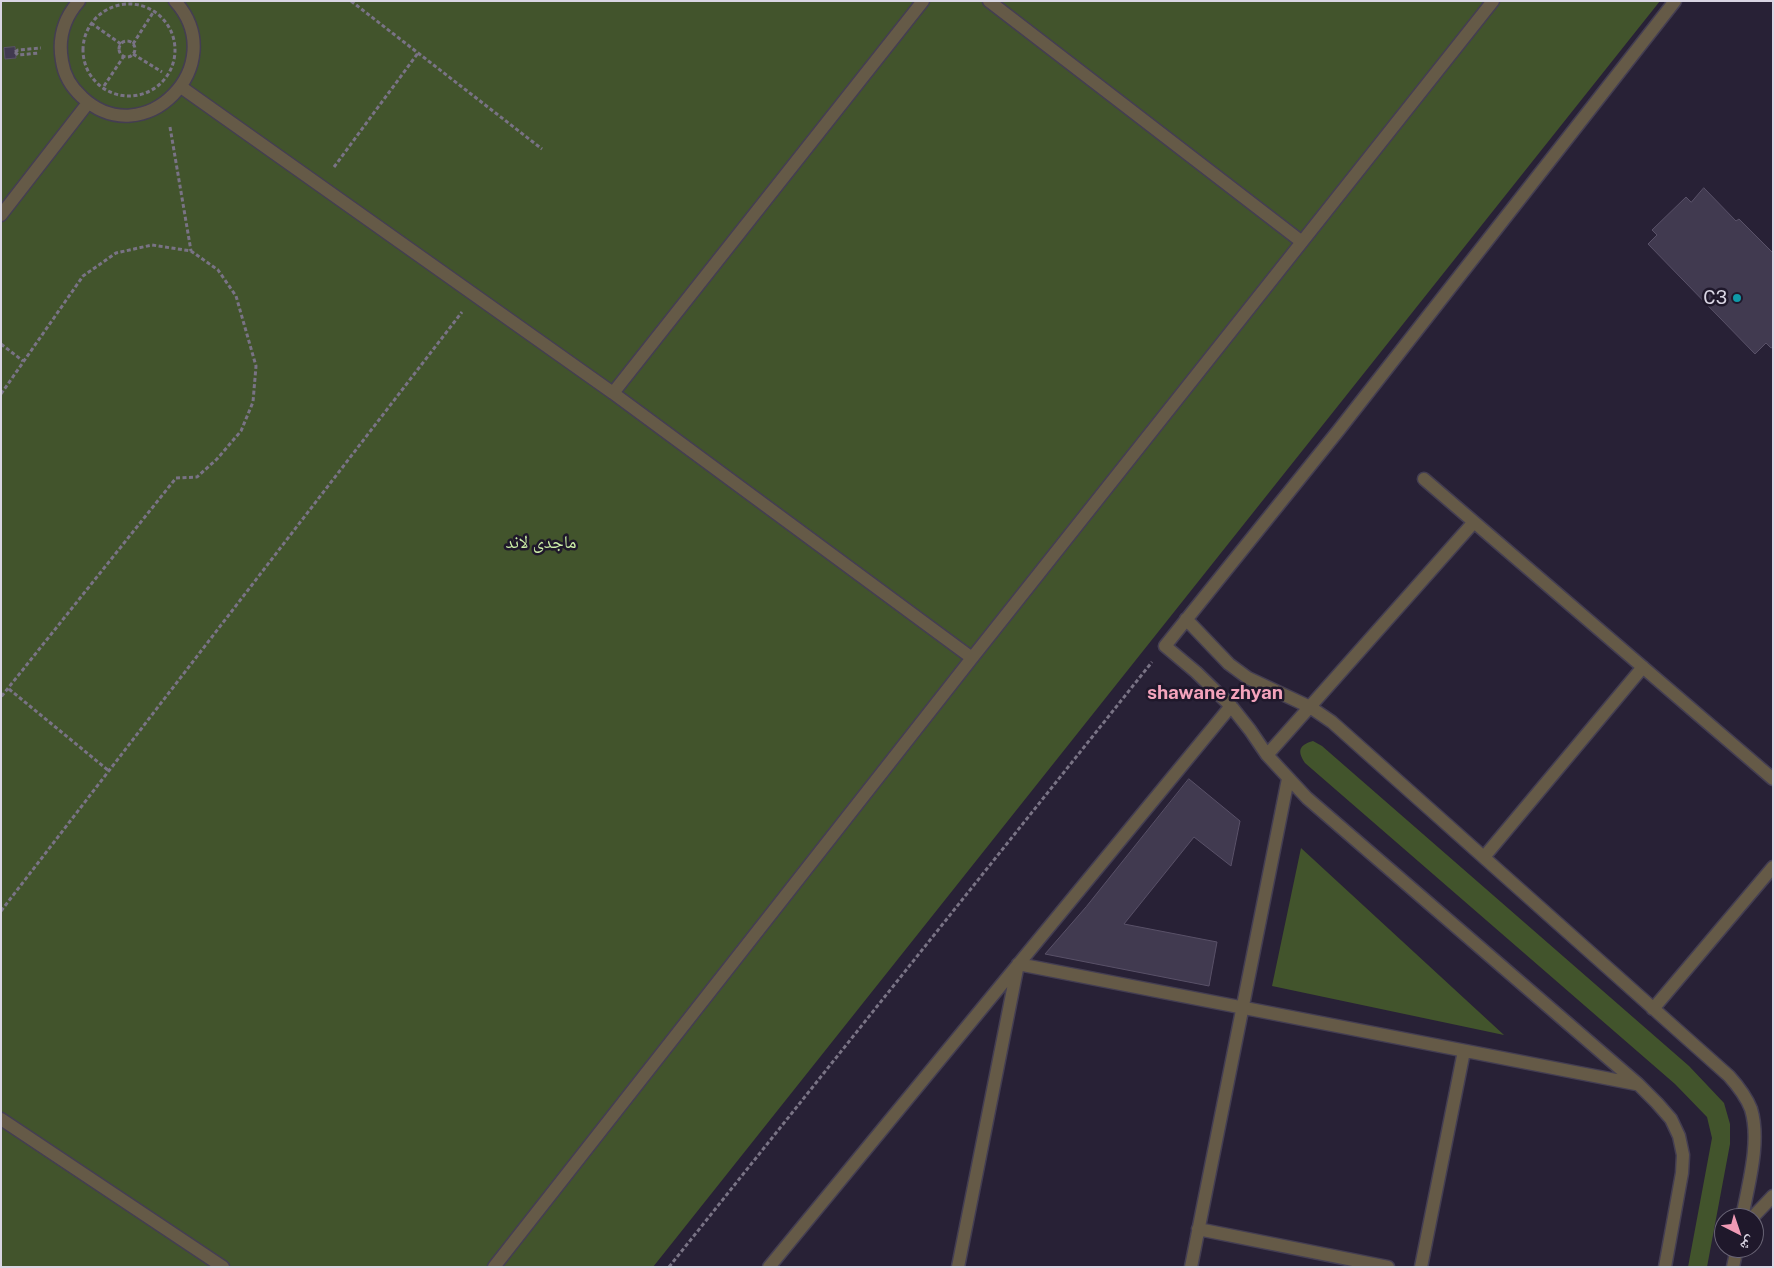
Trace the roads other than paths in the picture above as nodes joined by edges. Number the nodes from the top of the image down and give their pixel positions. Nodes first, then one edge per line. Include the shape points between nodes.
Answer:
1 (174, 1) edge
2 (923, 1) edge
3 (989, 1) edge
4 (1493, 1) edge
5 (1675, 1) edge
6 (72, 4) edge
7 (181, 87) junction
8 (88, 103) junction
9 (1, 215) edge
10 (1302, 242) junction
11 (613, 393) junction
12 (1424, 479) dead end
13 (1474, 522) junction
14 (1186, 619) junction
15 (972, 658) junction
16 (1642, 667) junction
17 (1231, 706) junction
18 (1310, 707) junction
19 (1267, 755) junction
20 (1773, 778) edge
21 (1288, 779) junction
22 (1484, 857) junction
23 (1773, 867) edge
24 (1018, 964) junction
25 (1242, 1008) junction
26 (1653, 1009) junction
27 (1464, 1051) junction
28 (1638, 1084) junction
29 (1, 1119) edge
30 (1773, 1196) edge
31 (1744, 1208) edge
32 (1762, 1208) edge
33 (1198, 1229) junction
34 (224, 1267) edge
35 (494, 1267) edge
36 (769, 1267) edge
37 (958, 1267) edge
38 (1191, 1267) edge
39 (1388, 1267) edge
40 (1421, 1267) edge
41 (1664, 1267) edge

1 - 7 street via 182,9 193,40 189,72
2 - 11 street
3 - 10 street
4 - 10 street
5 - 14 street via 1338,431
6 - 8 street via 63,27 60,48 63,69 73,88
7 - 8 street via 162,104 138,114 112,113
7 - 11 street
8 - 9 street
10 - 15 street
11 - 15 street
12 - 13 street
13 - 16 street
13 - 18 street
14 - 17 street via 1165,646
14 - 18 street via 1223,659 1248,678
15 - 35 street
16 - 20 street
16 - 22 street
17 - 19 street
17 - 24 street
18 - 19 street
18 - 22 street via 1332,722
19 - 21 street
21 - 25 street
21 - 28 street
22 - 26 street
23 - 26 street
24 - 25 street
24 - 36 street
24 - 37 street
25 - 27 street
25 - 33 street
26 - 31 street via 1730,1076 1742,1091 1754,1128
27 - 28 street
27 - 40 street
28 - 41 street via 1671,1119 1683,1154
29 - 34 street
30 - 32 street
33 - 38 street
33 - 39 street

